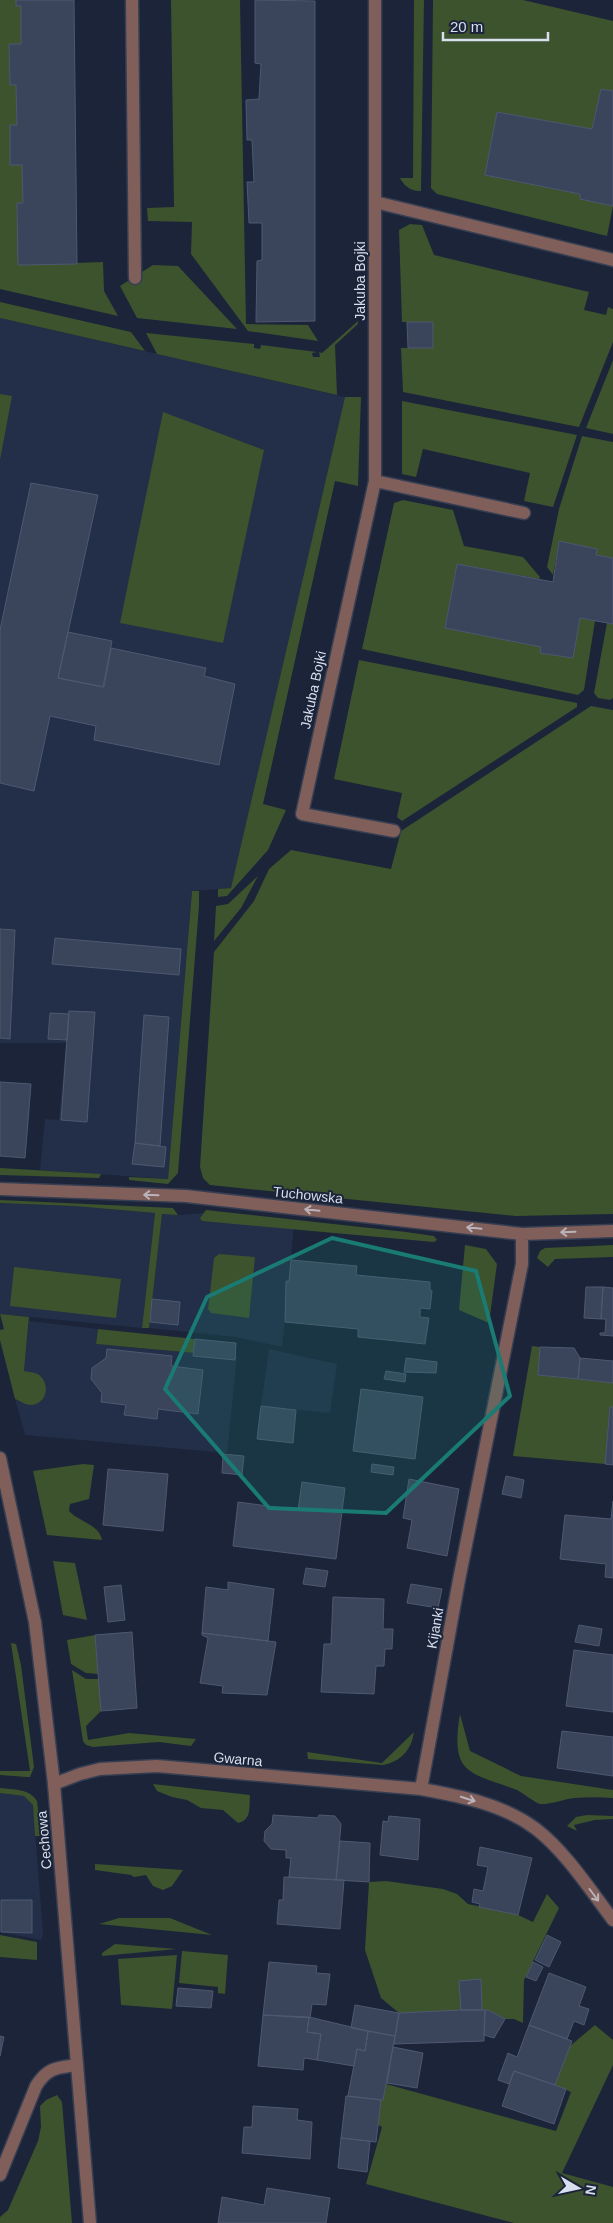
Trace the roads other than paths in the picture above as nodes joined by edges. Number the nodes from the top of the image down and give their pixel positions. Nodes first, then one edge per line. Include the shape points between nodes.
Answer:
1 (132, 0) edge
2 (375, 0) edge
3 (376, 202) junction
4 (613, 260) edge
5 (135, 278) dead end
6 (375, 481) junction
7 (524, 514) dead end
8 (394, 831) dead end
9 (0, 1189) edge
10 (613, 1231) edge
11 (522, 1234) junction
12 (0, 1458) edge
13 (54, 1784) junction
14 (421, 1789) junction
15 (613, 1920) edge
16 (77, 2065) junction
17 (0, 2175) edge
18 (90, 2223) edge

1 - 5 street
2 - 3 street, Jakuba Bojki
3 - 4 street
3 - 6 street, Jakuba Bojki
6 - 7 street
6 - 8 street, Jakuba Bojki via 302,814
11 -> 9 street, Tuchowska via 186,1196
10 -> 11 street, Tuchowska
11 - 14 street, Kijanki via 522,1264
12 - 13 street, Cechowa via 35,1622
13 - 14 street, Gwarna via 100,1769 157,1766
13 - 16 street, Cechowa
14 -> 15 street via 460,1796 492,1807 537,1830 575,1869
16 - 17 street via 53,2068 43,2075
16 - 18 street, Cechowa

